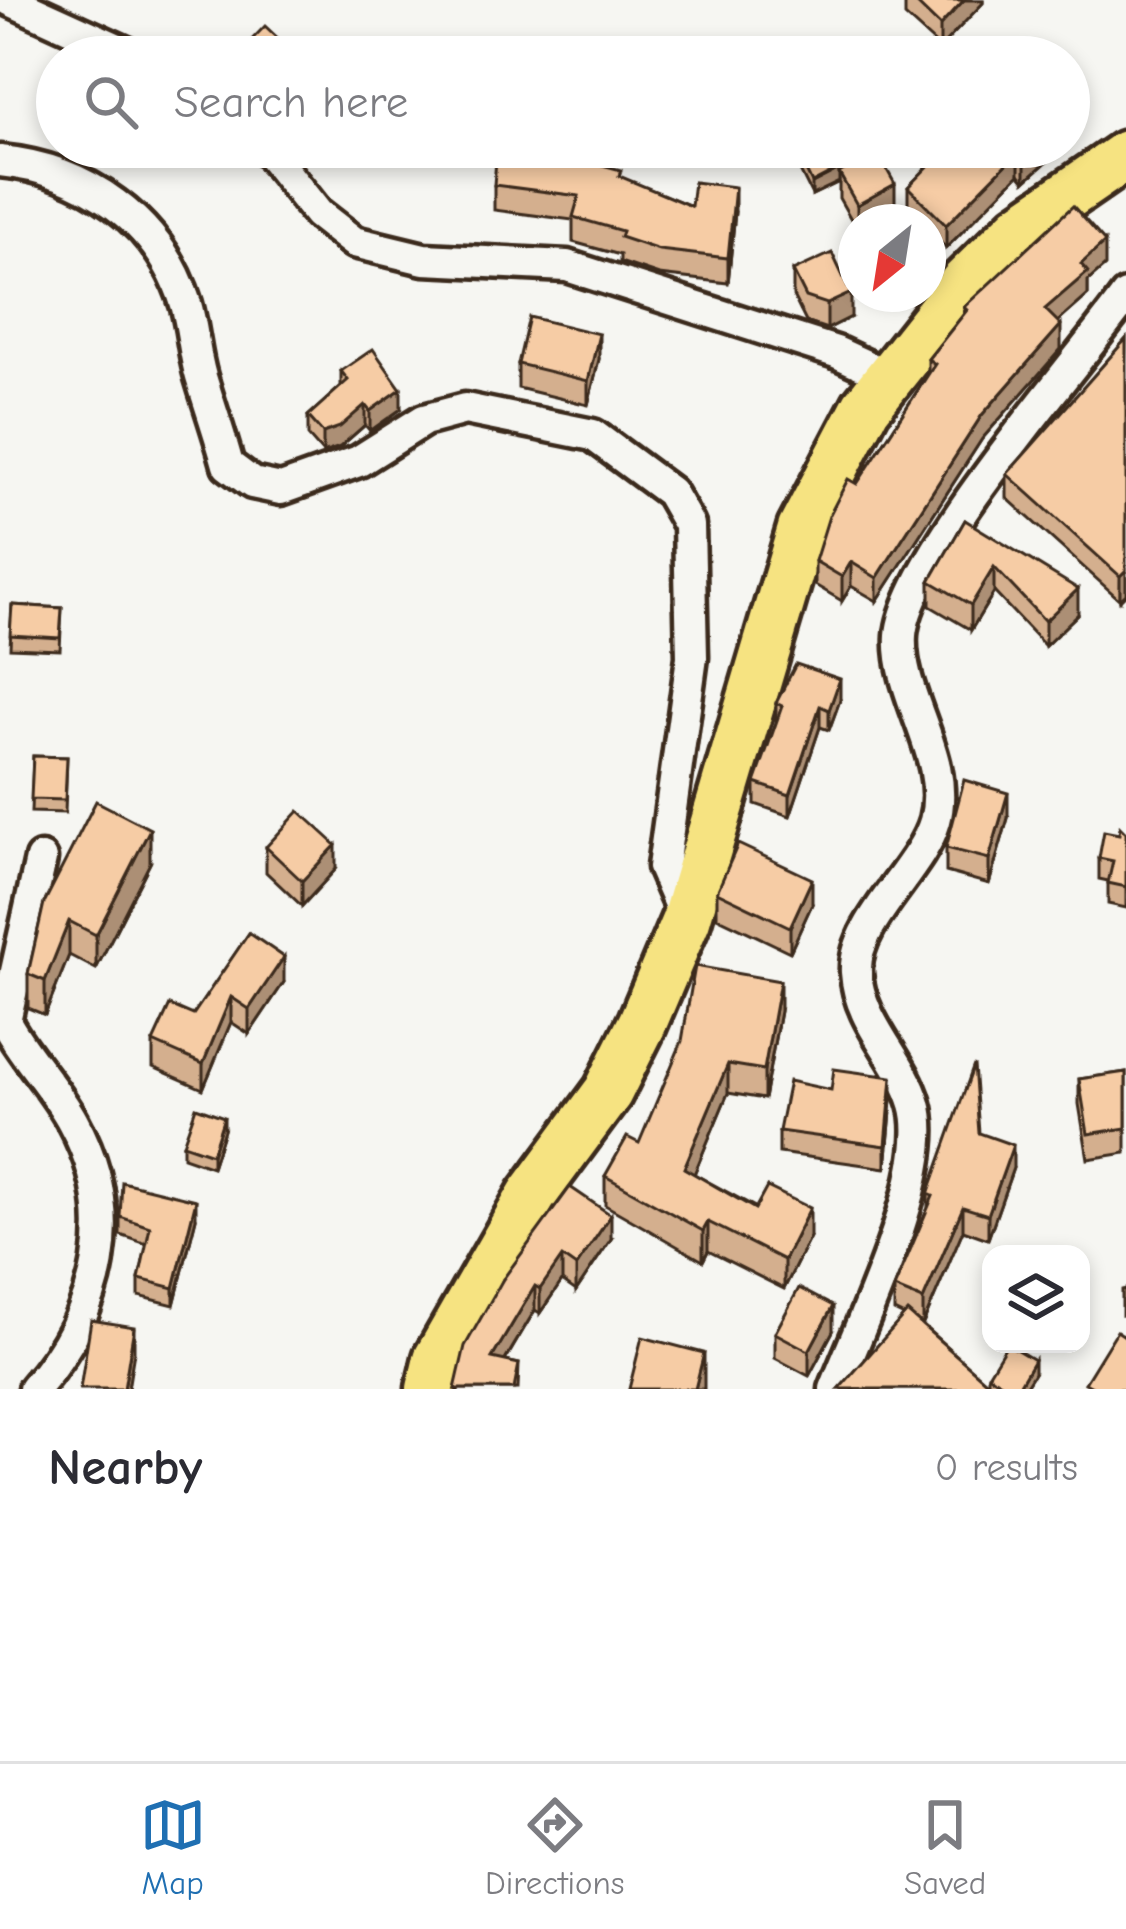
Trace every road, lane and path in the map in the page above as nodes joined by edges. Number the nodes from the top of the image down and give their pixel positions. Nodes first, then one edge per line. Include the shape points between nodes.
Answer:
1 (10, 0) edge
2 (89, 36) edge
3 (1126, 155) edge
4 (0, 161) edge
5 (36, 164) edge
6 (49, 168) edge
7 (282, 168) edge
8 (1126, 296) edge
9 (888, 376) junction
10 (41, 860) dead end
11 (686, 920) junction
12 (34, 1389) edge
13 (431, 1389) edge
14 (835, 1389) edge

1 - 2 street
3 - 9 main road via 1020,228
4 - 5 street
6 - 11 street via 95,188 148,233 174,273 228,466 252,482 281,489 359,460 424,420 465,409 593,435 670,492 689,525 692,657 663,868
7 - 9 street via 318,214 355,242 424,259 567,266
8 - 14 street via 930,559 902,634 938,801 927,840 866,935 855,969 871,1023 915,1104 919,1134 890,1251
9 - 11 main road via 802,529
10 - 12 street via 5,1021 92,1161 99,1268 65,1353
11 - 13 main road via 608,1092 532,1195 438,1359

